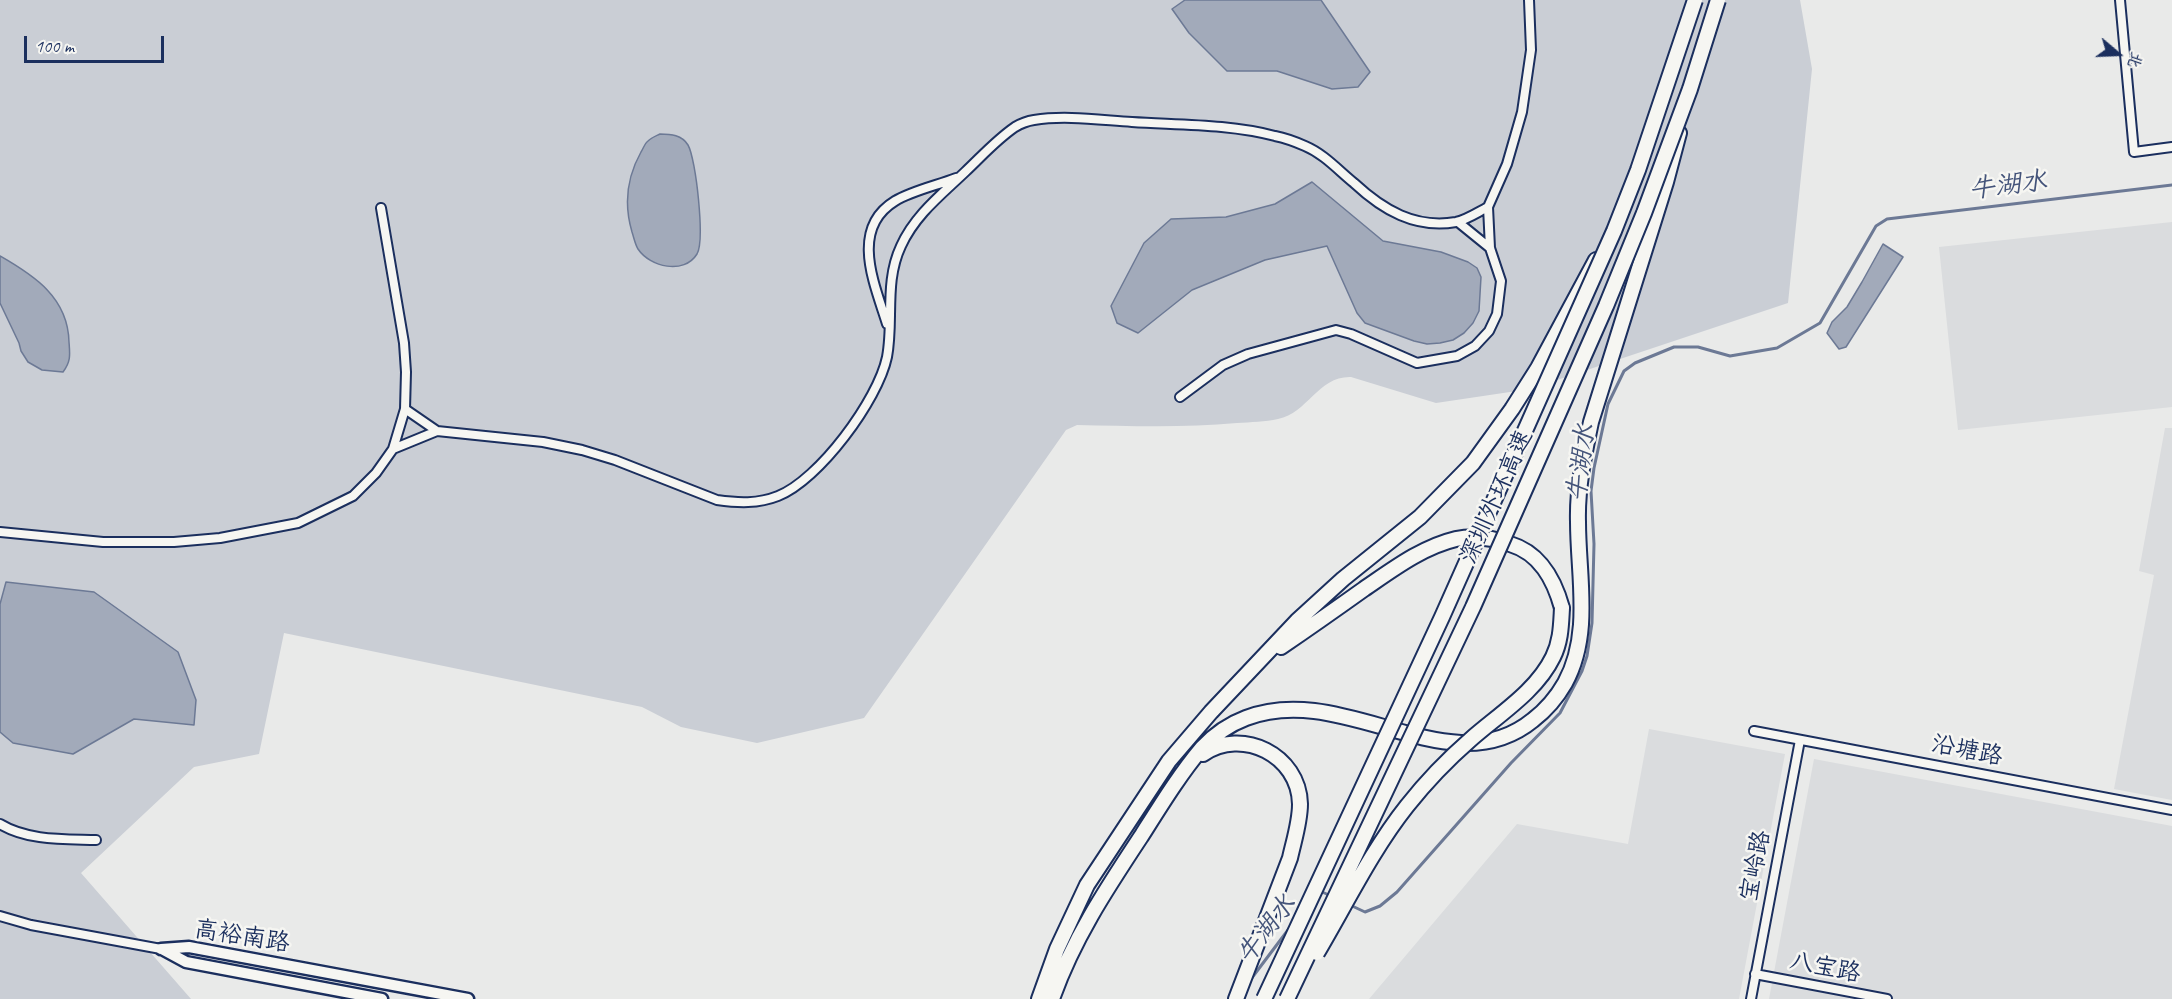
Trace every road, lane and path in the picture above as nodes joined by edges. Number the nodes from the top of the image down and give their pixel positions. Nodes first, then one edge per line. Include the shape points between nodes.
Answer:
1 (1529, 0) edge
2 (1695, 0) edge
3 (1718, 0) edge
4 (2120, 0) edge
5 (1690, 89) junction
6 (2172, 147) edge
7 (960, 177) junction
8 (1488, 207) junction
9 (381, 208) dead end
10 (1458, 222) junction
11 (1614, 231) junction
12 (1490, 248) junction
13 (890, 334) junction
14 (1180, 398) dead end
15 (405, 410) junction
16 (437, 430) junction
17 (393, 449) junction
18 (0, 532) edge
19 (1257, 664) junction
20 (1754, 731) dead end
21 (1800, 740) junction
22 (1194, 760) junction
23 (2172, 810) edge
24 (0, 824) edge
25 (96, 840) dead end
26 (0, 916) edge
27 (162, 949) junction
28 (1755, 974) junction
29 (382, 999) edge
30 (468, 999) edge
31 (1039, 999) edge
32 (1052, 999) edge
33 (1236, 999) edge
34 (1264, 999) edge
35 (1289, 999) edge
36 (1750, 999) edge
37 (1887, 999) edge

1 - 8 street via 1531,50 1522,112 1507,165
2 - 11 highway, 深圳外环高速, bridge
3 - 5 highway, 深圳外环高速, bridge
4 - 6 street via 2134,152
5 - 22 highway, bridge via 1585,450 1578,522 1578,647 1554,699 1513,734 1467,744 1445,742 1335,713 1286,709 1246,718 1230,726
5 - 35 highway, 深圳外环高速, bridge via 1606,306 1473,607
7 - 10 street via 1016,126 1031,120 1059,118 1232,129 1275,135 1306,146 1389,210 1408,220
7 - 13 street via 919,216 899,248 890,285
7 - 13 street via 896,200 872,228 869,265
8 - 10 street
8 - 12 street
9 - 15 street via 405,342
10 - 12 street
11 - 19 highway, bridge via 1538,368 1473,463 1420,517 1319,600
11 - 34 highway, 深圳外环高速, bridge via 1442,617
12 - 14 street via 1501,281 1497,314 1489,331 1475,346 1457,356 1417,363 1336,330 1222,365
13 - 16 street via 879,382 854,424 805,480 763,501 717,500 615,460 565,446
15 - 16 street
15 - 17 street
16 - 17 street
17 - 18 street via 352,496 298,523 220,538 174,542 103,542
19 - 31 highway via 1169,761 1094,874 1057,949
19 - 35 highway, bridge via 1391,571 1423,551 1457,539 1472,537 1518,546 1550,576 1562,608 1558,644 1544,672 1449,758 1406,807 1379,845
20 - 21 street, 沿塘路
21 - 23 street, 沿塘路
21 - 28 street, 宝岭路
22 - 32 highway via 1091,914
22 - 33 highway via 1220,745 1235,742 1263,748 1285,764 1300,802 1290,858
24 - 25 street via 32,836
26 - 27 street
27 - 29 street, 高裕南路 via 186,962
27 - 30 street, 高裕南路 via 189,947
28 - 36 street, 宝岭路
28 - 37 street, 八宝路

